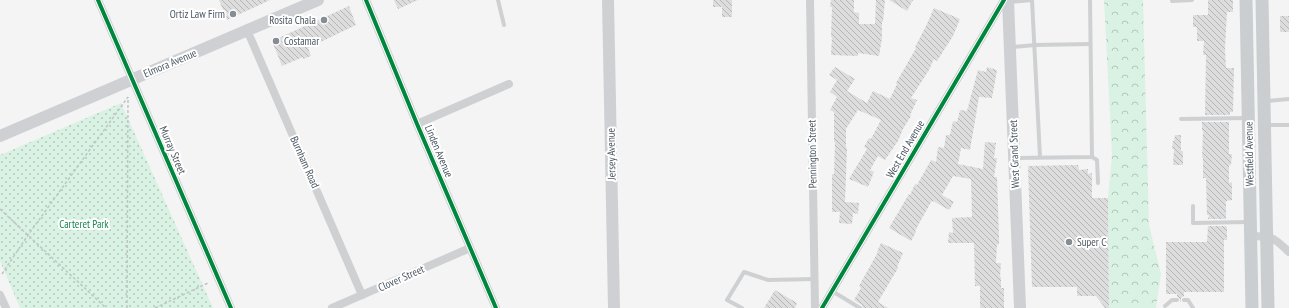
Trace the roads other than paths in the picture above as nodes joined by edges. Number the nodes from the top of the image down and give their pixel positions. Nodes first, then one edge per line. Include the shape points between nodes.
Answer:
1 (98, 0) edge
2 (318, 0) edge
3 (366, 0) edge
4 (498, 0) edge
5 (608, 0) edge
6 (810, 0) edge
7 (1032, 0) edge
8 (1090, 0) edge
9 (1192, 0) edge
10 (1246, 0) edge
11 (1262, 0) edge
12 (1006, 1) edge
13 (1172, 1) edge
14 (504, 25) dead end
15 (247, 30) junction
16 (1090, 44) junction
17 (1035, 45) junction
18 (1010, 48) junction
19 (133, 78) junction
20 (509, 84) dead end
21 (1289, 99) edge
22 (1264, 101) junction
23 (1248, 102) junction
24 (1248, 118) junction
25 (1181, 120) dead end
26 (418, 124) junction
27 (1264, 125) junction
28 (1289, 125) edge
29 (0, 136) edge
30 (1040, 157) junction
31 (1092, 157) junction
32 (1014, 158) junction
33 (1098, 183) dead end
34 (1193, 206) dead end
35 (1250, 222) junction
36 (1251, 236) junction
37 (1266, 236) junction
38 (470, 248) junction
39 (1289, 252) edge
40 (815, 279) junction
41 (832, 291) junction
42 (362, 295) junction
43 (0, 296) edge
44 (1177, 300) dead end
45 (1186, 300) dead end
46 (1165, 306) dead end
47 (1193, 307) edge
48 (6, 308) edge
49 (231, 308) edge
50 (332, 308) edge
51 (496, 308) edge
52 (614, 308) edge
53 (742, 308) edge
54 (815, 308) edge
55 (822, 308) edge
56 (860, 308) edge
57 (1020, 308) edge
58 (1252, 308) edge
59 (1268, 308) edge

1 - 19 street, Murray Street
2 - 15 street, Elmora Avenue
3 - 26 street, Linden Avenue
4 - 14 lane
5 - 52 street, Jersey Avenue
6 - 40 street, Pennington Street
7 - 12 lane
7 - 17 lane
8 - 16 lane
9 - 13 lane
10 - 23 main road, Westfield Avenue
11 - 22 main road, Westfield Avenue
12 - 18 street, West Grand Street
12 - 41 street, West End Avenue
15 - 19 street, Elmora Avenue
15 - 42 street, Burnham Road
16 - 17 lane
16 - 31 lane
17 - 18 lane
17 - 30 lane
18 - 32 street, West Grand Street
19 - 29 street, Elmora Avenue
19 - 49 street, Murray Street
20 - 26 street
21 - 22 lane
22 - 23 main road
22 - 27 main road, Westfield Avenue
23 - 24 main road, Westfield Avenue
24 - 25 lane
24 - 35 main road, Westfield Avenue
26 - 38 street, Linden Avenue
27 - 28 lane
27 - 37 main road, Westfield Avenue
30 - 31 lane
30 - 32 lane
31 - 33 lane via 1097,160
32 - 57 street, West Grand Street
34 - 35 lane via 1193,222
35 - 36 main road, Westfield Avenue
36 - 37 street
36 - 58 main road, Westfield Avenue
37 - 39 street via 1274,238
37 - 59 main road, Westfield Avenue
38 - 42 street, Clover Street
38 - 51 street, Linden Avenue
40 - 53 lane via 768,280 744,272 727,300
40 - 54 street, Pennington Street
41 - 55 street, West End Avenue
41 - 56 lane
42 - 50 street, Clover Street
43 - 48 street
44 - 46 lane via 1172,300
45 - 47 lane

